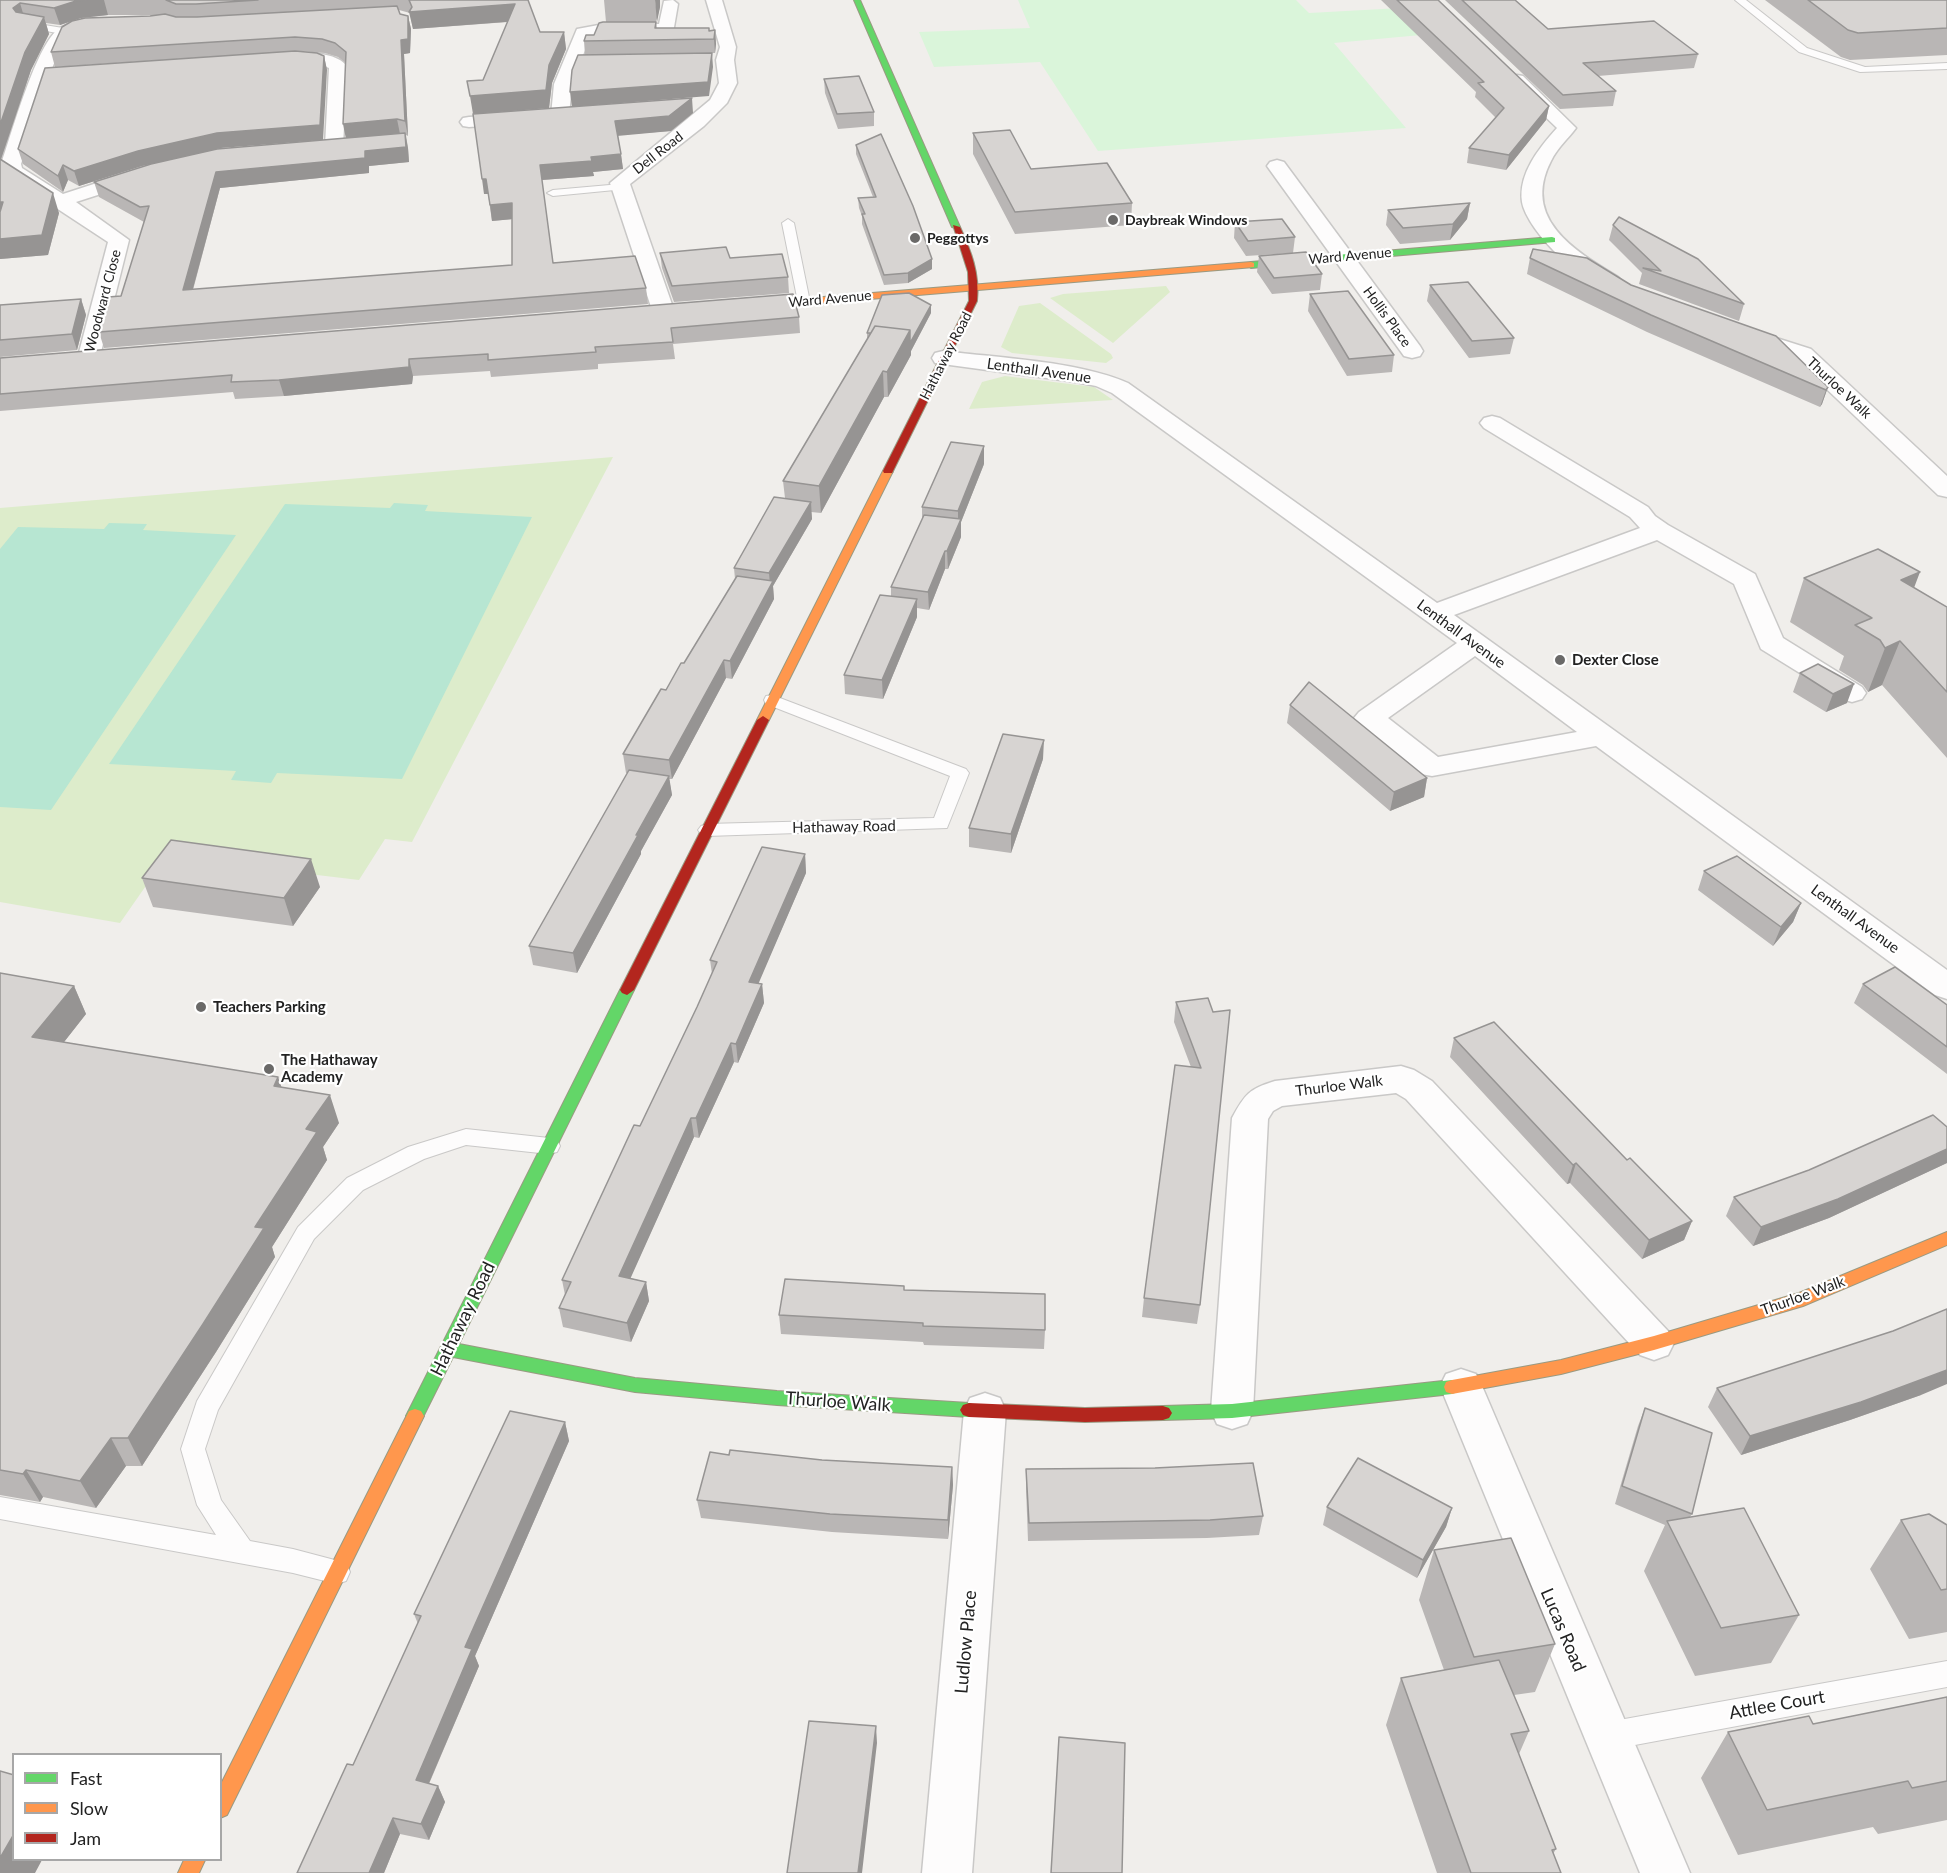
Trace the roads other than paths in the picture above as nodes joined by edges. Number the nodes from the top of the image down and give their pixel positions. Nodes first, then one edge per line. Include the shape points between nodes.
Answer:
1 (714, 0) edge
2 (857, 0) edge
3 (1740, 0) edge
4 (670, 4) dead end
5 (120, 24) edge
6 (26, 25) edge
7 (63, 31) junction
8 (263, 60) edge
9 (572, 62) junction
10 (595, 62) edge
11 (1501, 65) edge
12 (1947, 66) edge
13 (99, 71) edge
14 (41, 75) junction
15 (718, 103) junction
16 (695, 105) edge
17 (582, 114) edge
18 (560, 115) junction
19 (469, 122) edge
20 (356, 145) edge
21 (334, 146) junction
22 (311, 148) edge
23 (1276, 166) dead end
24 (150, 172) edge
25 (621, 187) junction
26 (553, 193) dead end
27 (62, 201) junction
28 (788, 223) dead end
29 (1552, 240) junction
30 (1343, 257) junction
31 (975, 287) junction
32 (1626, 289) edge
33 (804, 302) junction
34 (740, 307) edge
35 (664, 313) edge
36 (1728, 329) edge
37 (1412, 351) dead end
38 (944, 358) junction
39 (88, 360) edge
40 (1492, 423) dead end
41 (1547, 428) dead end
42 (1517, 438) junction
43 (1947, 490) edge
44 (1659, 530) junction
45 (1763, 557) dead end
46 (1730, 570) junction
47 (1431, 614) junction
48 (1474, 644) junction
49 (1852, 693) edge
50 (772, 700) junction
51 (1603, 736) junction
52 (706, 830) junction
53 (1947, 987) edge
54 (549, 1146) junction
55 (1947, 1238) edge
56 (1654, 1343) junction
57 (448, 1349) junction
58 (1461, 1386) junction
59 (1232, 1411) junction
60 (984, 1412) junction
61 (0, 1508) edge
62 (243, 1551) junction
63 (337, 1572) junction
64 (1947, 1674) edge
65 (1608, 1736) junction
66 (222, 1804) edge
67 (947, 1873) edge
68 (1665, 1873) edge

1 - 15 street via 728,47 719,60 728,83
2 - 31 street, Hathaway Road via 969,255
3 - 12 lane via 1803,50 1864,70
4 - 9 street via 667,29 583,33
5 - 7 street via 87,25
6 - 7 lane
7 - 14 street via 57,36
8 - 21 street via 313,59 338,66
9 - 10 street
9 - 18 street via 563,84
11 - 29 street via 1567,128 1541,160 1532,188 1539,224
13 - 14 street
14 - 27 street, Woodward Close via 11,164 13,171
15 - 16 street
15 - 25 street, Dell Road via 620,183
17 - 18 street
18 - 19 street
20 - 21 street
21 - 22 street
23 - 30 street, Hollis Place
24 - 27 street
25 - 26 lane
25 - 35 street, Dell Road
27 - 39 street, Woodward Close via 119,240
28 - 33 lane
29 - 30 street, Ward Avenue
29 - 32 street
30 - 31 street, Ward Avenue
30 - 37 street, Hollis Place
31 - 33 street, Ward Avenue
31 - 38 street, Hathaway Road via 968,315
33 - 34 street, Ward Avenue
36 - 43 street, Thurloe Walk via 1803,354
38 - 47 street, Lenthall Avenue via 1076,375 1120,388
38 - 50 street, Hathaway Road
40 - 42 street
41 - 42 street
42 - 44 street via 1639,512
44 - 46 street
44 - 47 street
45 - 46 street
46 - 49 street via 1746,580 1771,643
47 - 48 street, Lenthall Avenue
48 - 51 street, Lenthall Avenue
48 - 51 street via 1369,718 1432,767
50 - 52 street, Hathaway Road
50 - 52 lane, Hathaway Road via 960,773 941,824
51 - 53 street, Lenthall Avenue
52 - 54 street, Hathaway Road
54 - 57 street, Hathaway Road
54 - 62 lane via 466,1137 416,1153 355,1184 306,1233 206,1408 193,1449 210,1505
55 - 56 street, Thurloe Walk via 1803,1299
56 - 58 street, Thurloe Walk via 1561,1367
56 - 59 street, Thurloe Walk via 1419,1090 1401,1079 1275,1094 1260,1102 1250,1118
57 - 60 street, Thurloe Walk via 635,1385
57 - 63 street, Hathaway Road
58 - 59 street, Thurloe Walk
58 - 65 street, Lucas Road
59 - 60 street, Thurloe Walk via 1085,1415
60 - 67 street, Ludlow Place
61 - 62 lane
62 - 63 lane
63 - 66 street, Hathaway Road
64 - 65 lane, Attlee Court
65 - 68 street, Lucas Road

